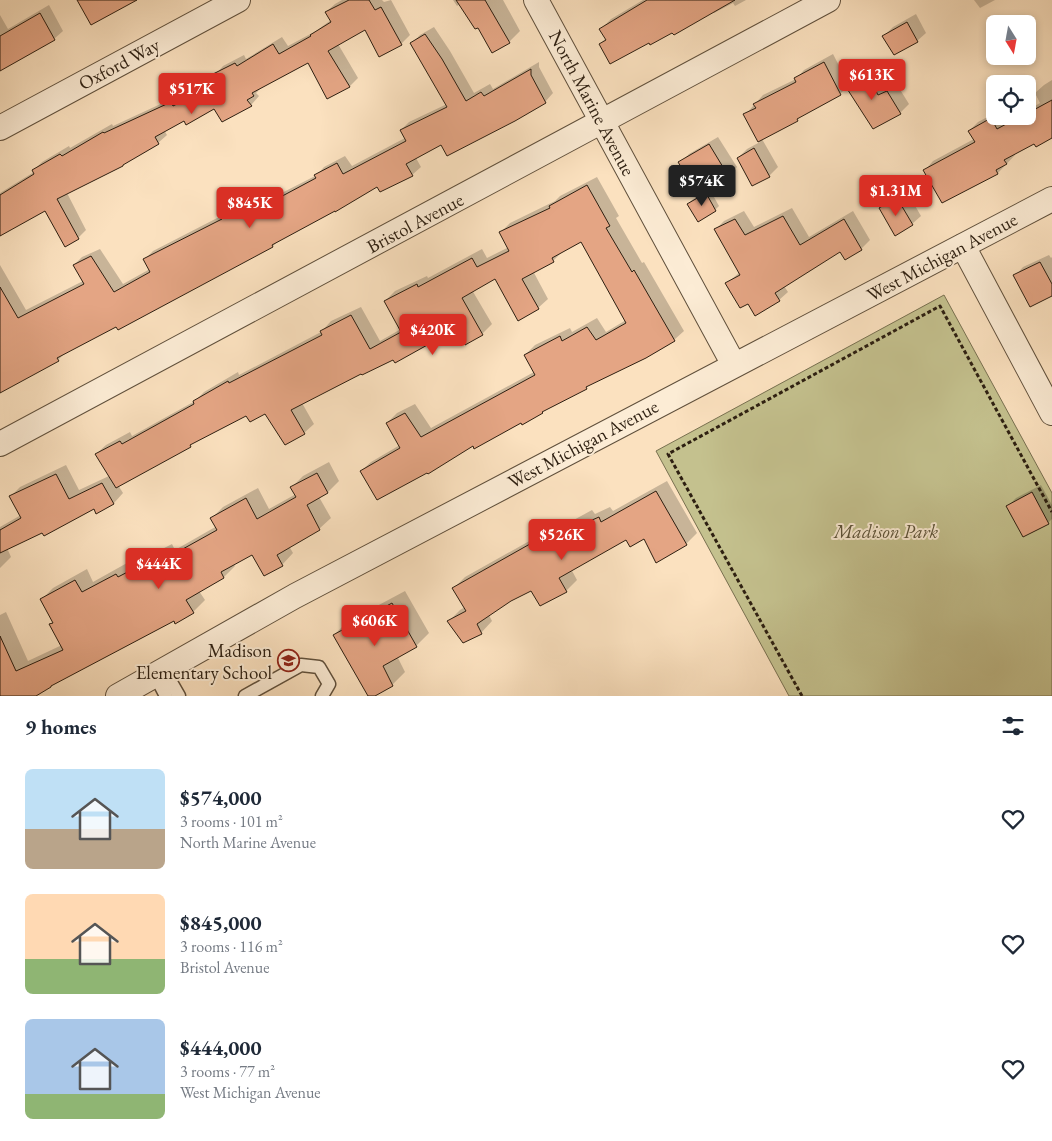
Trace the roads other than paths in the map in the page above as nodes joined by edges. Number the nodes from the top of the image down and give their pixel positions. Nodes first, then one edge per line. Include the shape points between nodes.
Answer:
1 (238, 0) edge
2 (536, 0) edge
3 (828, 0) edge
4 (603, 122) junction
5 (0, 128) edge
6 (1052, 199) edge
7 (963, 246) junction
8 (734, 365) junction
9 (1052, 413) edge
10 (0, 444) edge
11 (160, 673) junction
12 (118, 696) edge
13 (166, 696) edge
14 (179, 696) edge
15 (245, 696) edge
16 (322, 696) edge

1 - 5 street, Oxford Way
2 - 4 street, North Marine Avenue
3 - 4 street, Bristol Avenue
4 - 8 street, North Marine Avenue
4 - 10 street, Bristol Avenue
6 - 7 street, West Michigan Avenue
7 - 8 street, West Michigan Avenue
7 - 9 street
8 - 11 street, West Michigan Avenue via 295,596
11 - 12 street, West Michigan Avenue
11 - 13 lane
11 - 14 lane
15 - 16 lane via 301,665 319,667 329,684

